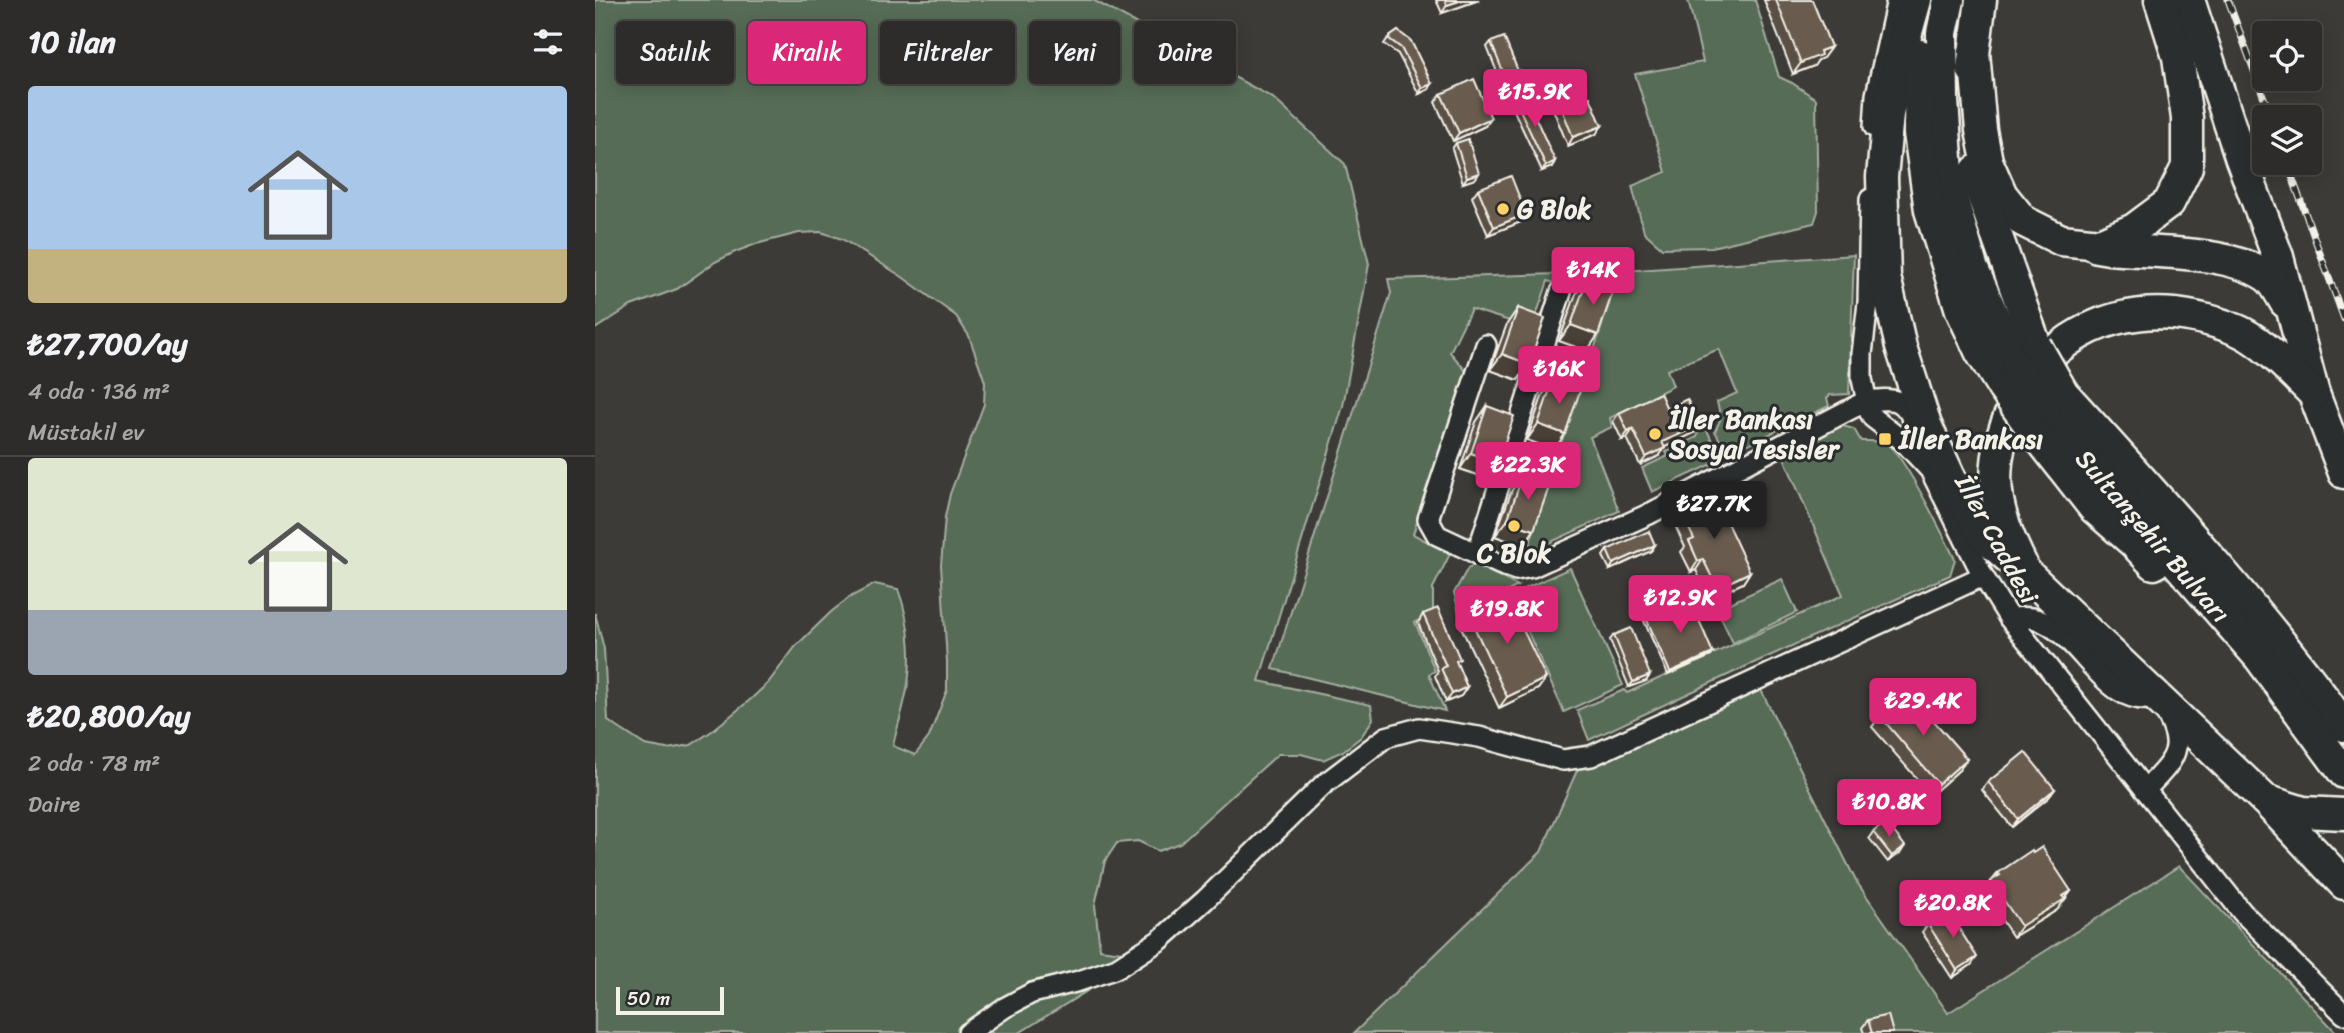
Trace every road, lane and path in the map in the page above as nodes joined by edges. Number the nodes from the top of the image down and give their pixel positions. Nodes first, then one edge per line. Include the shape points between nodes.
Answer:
1 (1897, 0) edge
2 (1916, 0) edge
3 (1949, 0) edge
4 (1981, 0) edge
5 (2160, 0) edge
6 (2189, 0) edge
7 (1974, 52) junction
8 (1920, 55) dead end
9 (2070, 241) junction
10 (1561, 292) dead end
11 (2293, 314) junction
12 (1486, 345) dead end
13 (2018, 367) junction
14 (2314, 394) junction
15 (1866, 401) junction
16 (2047, 412) junction
17 (1930, 470) junction
18 (2344, 473) edge
19 (1477, 554) junction
20 (2026, 573) junction
21 (1983, 576) junction
22 (2009, 618) junction
23 (2158, 698) junction
24 (2344, 726) edge
25 (2344, 773) edge
26 (2145, 790) junction
27 (2265, 800) junction
28 (2344, 814) edge
29 (2344, 884) edge
30 (2344, 1014) edge
31 (968, 1033) edge

1 - 15 street via 1876,95 1862,354
2 - 20 highway via 1888,114 1881,177 1885,277 1926,425 1954,486 1986,538
3 - 13 highway, Sultanşehir Bulvarı via 1942,33 1949,187 1972,267
4 - 7 highway, Sultanşehir Bulvarı
5 - 9 highway via 2178,57 2187,118 2187,167 2169,203 2134,229 2100,244
6 - 11 highway via 2278,257
7 - 9 highway via 1987,161 2002,195 2023,221
7 - 13 highway, Sultanşehir Bulvarı via 1970,81 1977,180
8 - 13 highway via 1919,133 1930,210 1961,310 1980,351
9 - 11 highway via 2109,249 2200,255 2238,264 2267,276
10 - 19 street
11 - 14 highway
12 - 19 street via 1428,519 1437,535
13 - 16 highway, bridge
13 - 16 highway, Sultanşehir Bulvarı, bridge
14 - 18 highway
14 - 20 highway via 2239,331 2185,314 2136,313 2099,323 2067,340 2032,371 2006,420 1997,456 1998,500
15 - 17 street, İller Caddesi via 1873,418
15 - 17 street via 1902,402 1915,424
15 - 19 street via 1649,514 1532,567 1516,570
16 - 24 highway, Sultanşehir Bulvarı via 2202,546
16 - 25 highway via 2094,509 2223,632 2294,707
17 - 21 street, İller Caddesi
20 - 23 highway
21 - 22 street, İller Caddesi
21 - 31 street via 1591,756 1563,760 1479,737 1419,728 1386,737 1323,785 1160,940 1117,968 1032,992
22 - 23 street via 2037,619 2059,631 2125,696
22 - 26 street, İller Caddesi
23 - 26 street via 2169,717 2177,750
23 - 27 highway
26 - 30 street, İller Caddesi via 2242,912
27 - 28 highway via 2303,812
27 - 29 highway

